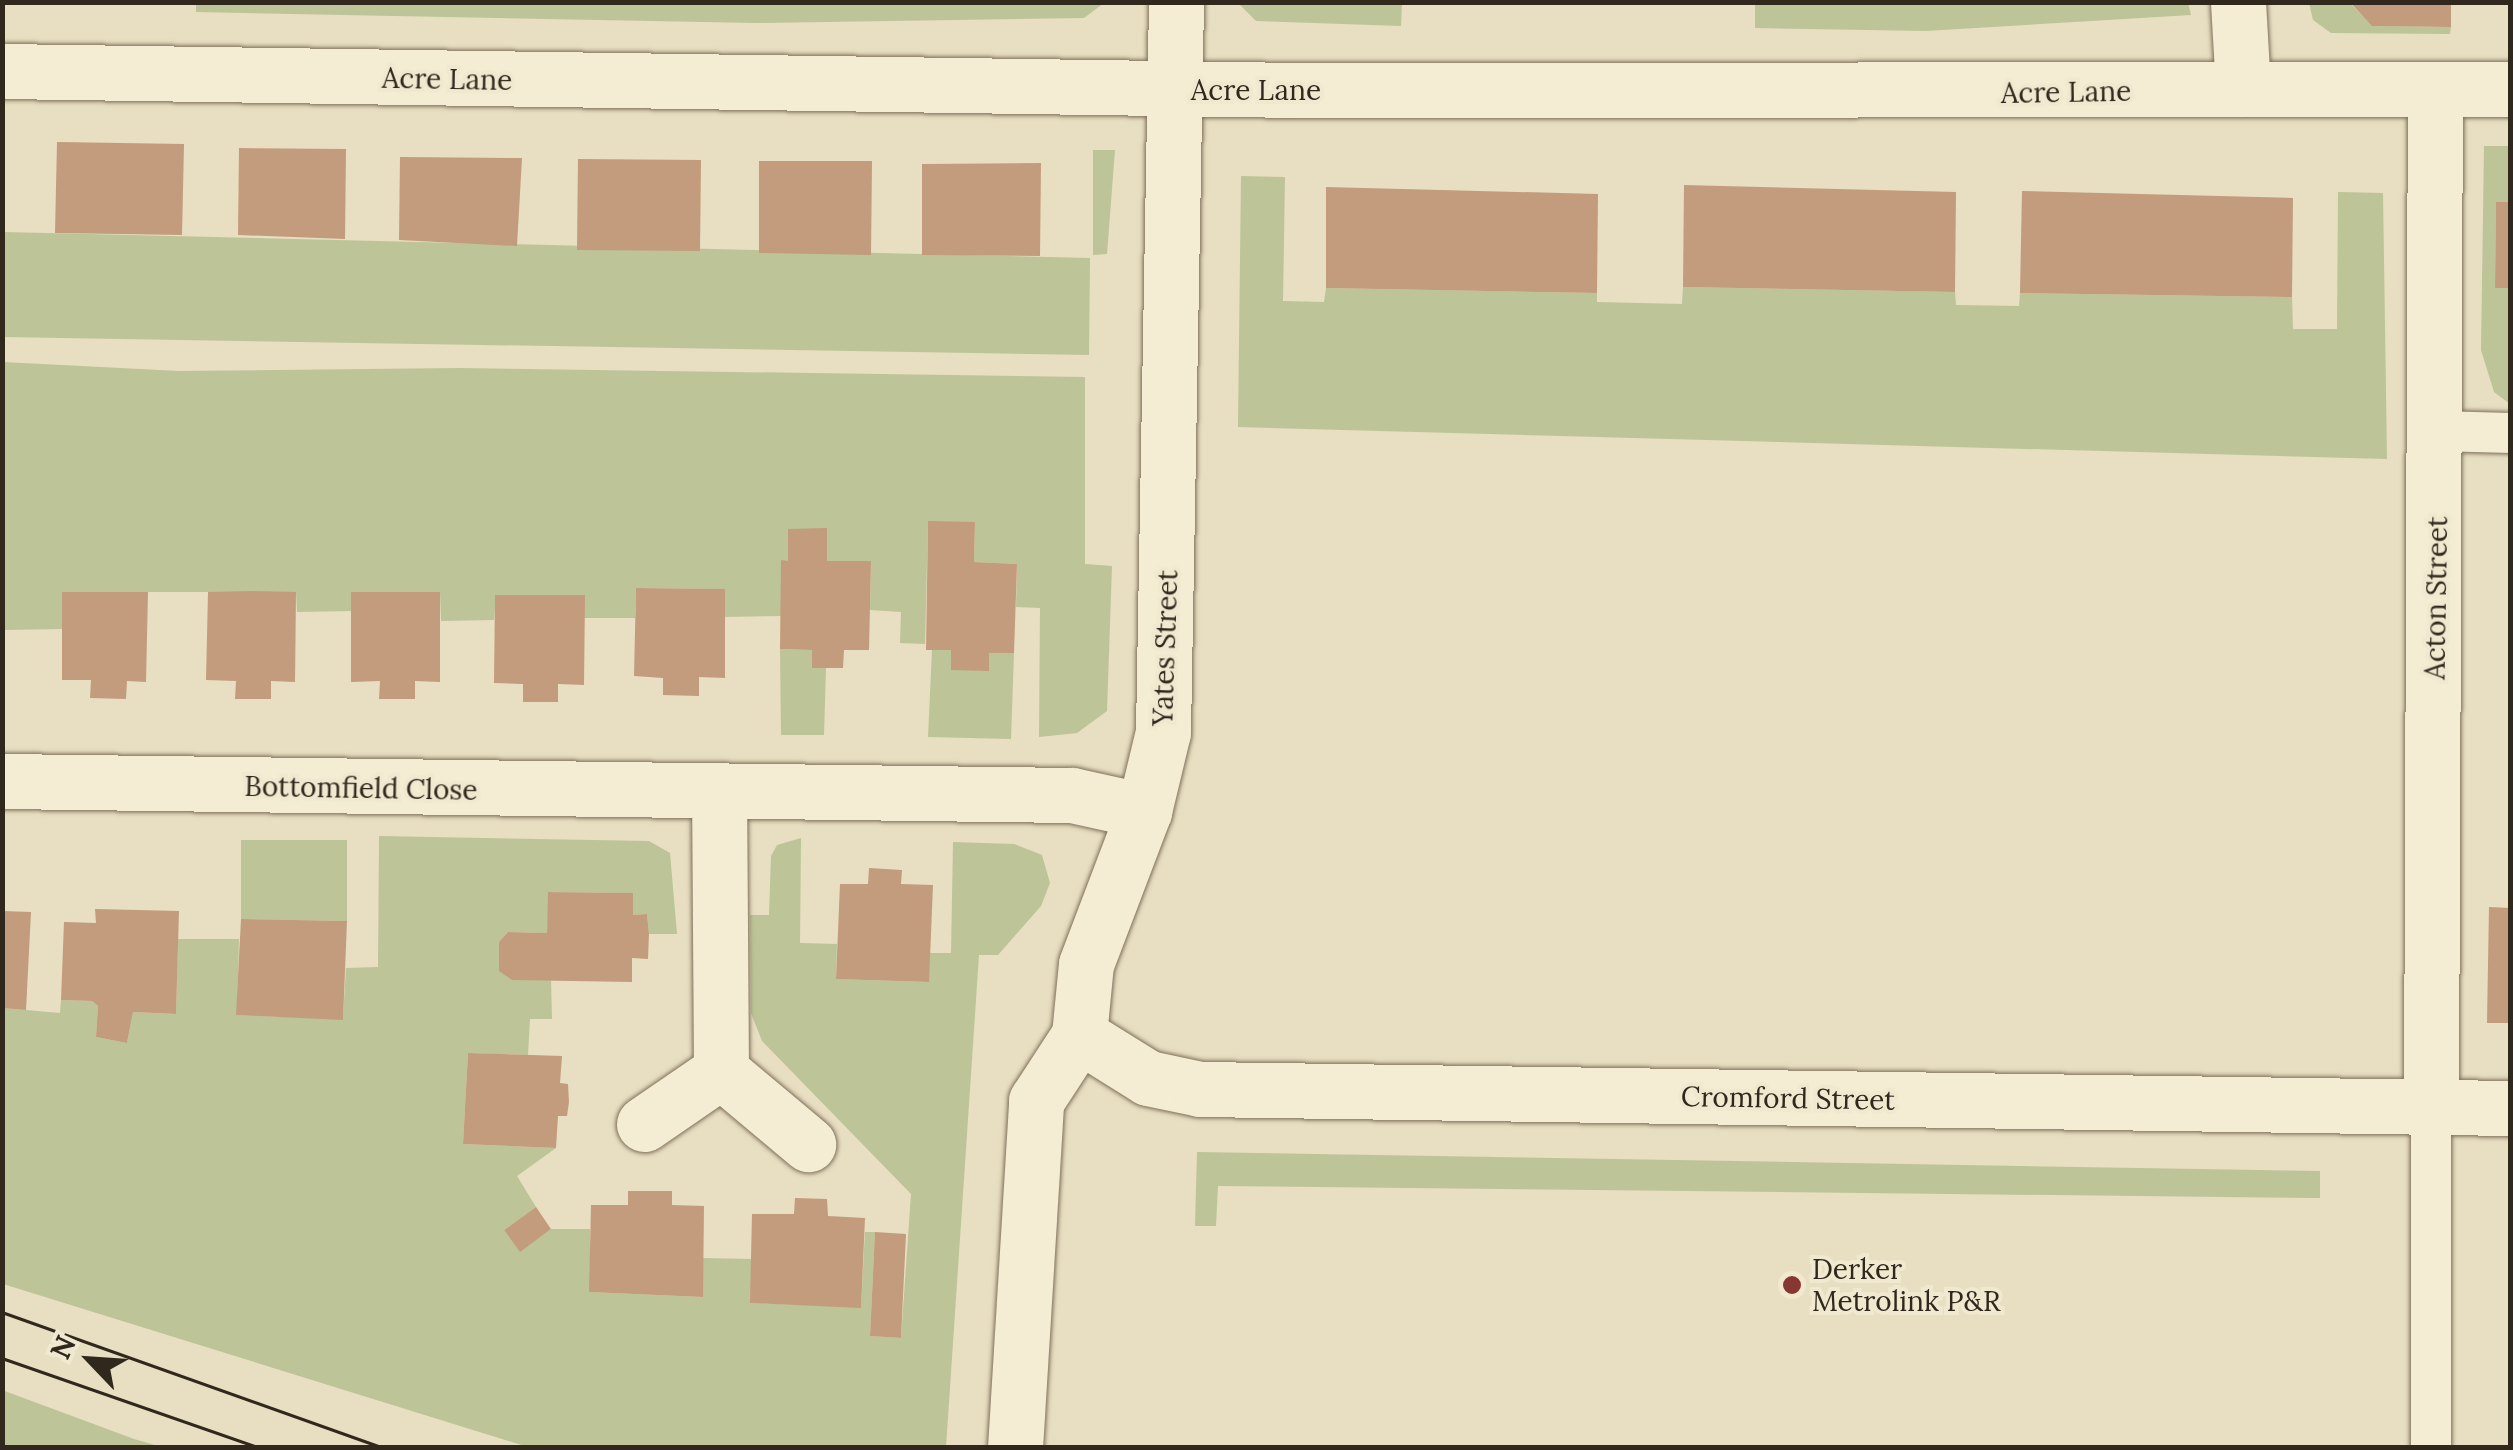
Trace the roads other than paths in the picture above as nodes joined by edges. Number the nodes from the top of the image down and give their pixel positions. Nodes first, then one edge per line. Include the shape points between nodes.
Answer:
1 (1176, 2) edge
2 (2238, 2) edge
3 (2, 70) edge
4 (1175, 89) junction
5 (2435, 89) junction
6 (2510, 89) edge
7 (2243, 90) junction
8 (2438, 431) junction
9 (2510, 433) edge
10 (2, 782) edge
11 (719, 792) junction
12 (1144, 811) junction
13 (1079, 1035) junction
14 (721, 1072) junction
15 (2431, 1108) junction
16 (2510, 1108) edge
17 (644, 1124) dead end
18 (808, 1144) dead end
19 (1015, 1448) edge
20 (2432, 1448) edge

1 - 4 street, Yates Street
2 - 7 street
3 - 4 street, Acre Lane
4 - 7 street, Acre Lane
4 - 12 street, Yates Street via 1167,686
5 - 6 street, Acre Lane
5 - 7 street, Acre Lane
5 - 8 street, Acton Street
8 - 9 lane
8 - 15 street, Acton Street
10 - 11 street, Bottomfield Close
11 - 12 street, Bottomfield Close via 1072,795
11 - 14 street
12 - 13 street, Yates Street via 1086,964
13 - 15 street, Cromford Street via 1148,1078 1200,1089
13 - 19 street, Yates Street via 1036,1101
14 - 17 street
14 - 18 street
15 - 16 street, Cromford Street
15 - 20 lane

